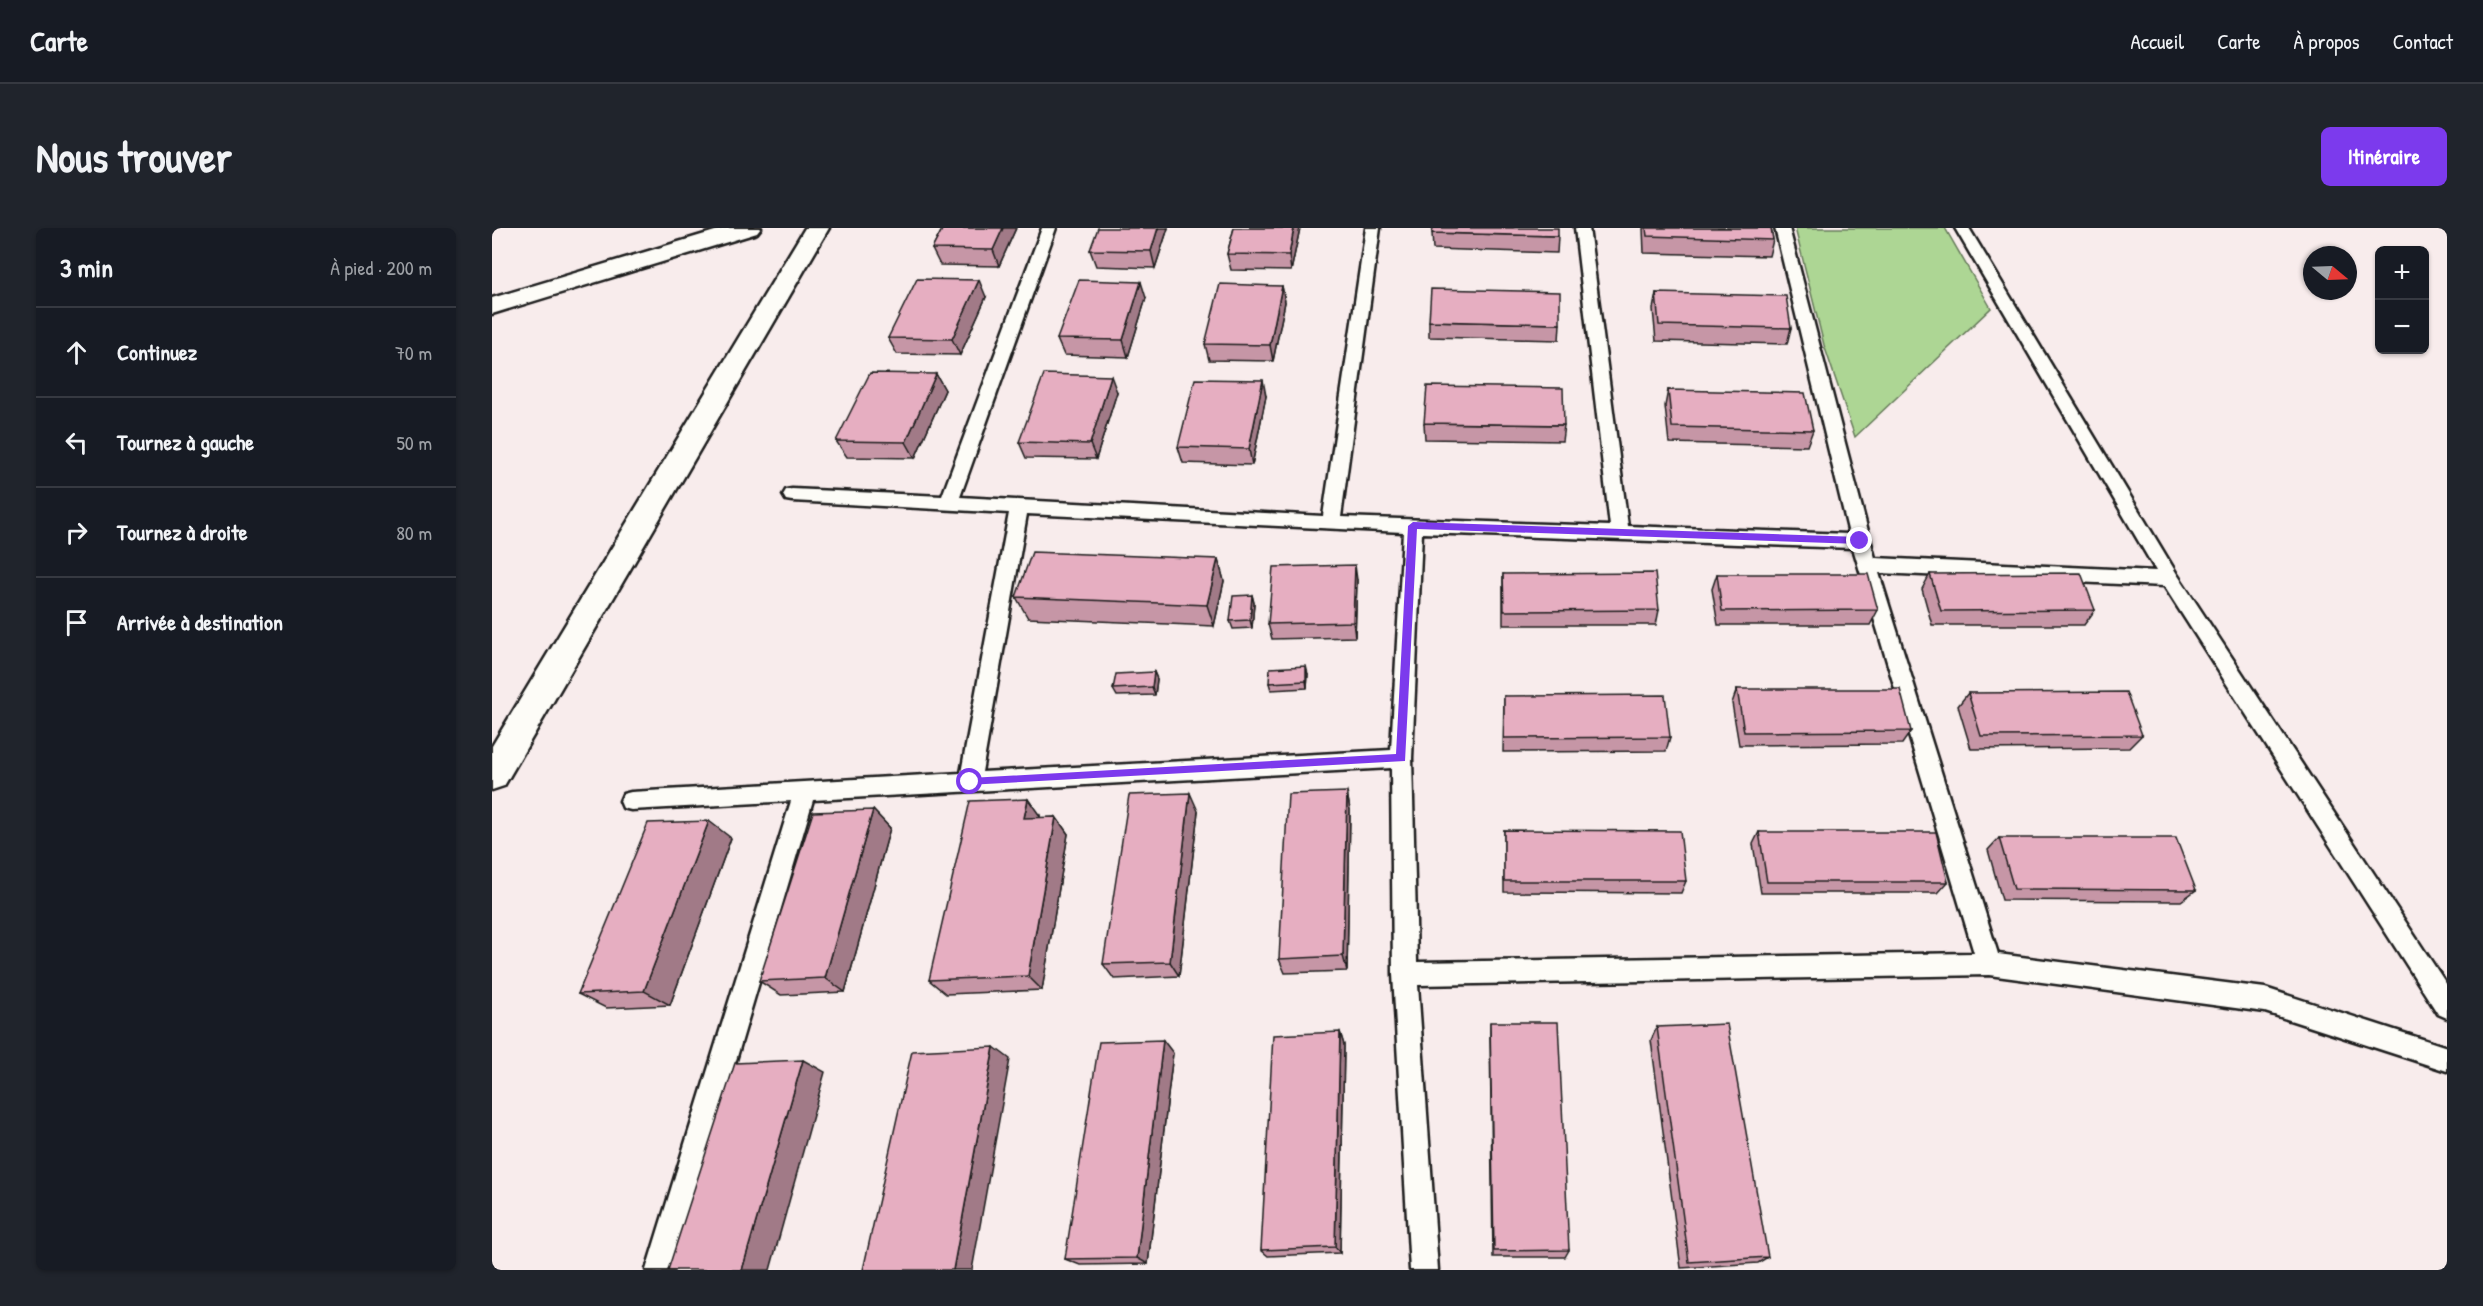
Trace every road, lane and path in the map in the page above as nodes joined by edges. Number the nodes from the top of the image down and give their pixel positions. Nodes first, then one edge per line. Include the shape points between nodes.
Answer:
1 (749, 228) edge
2 (817, 228) edge
3 (1049, 228) edge
4 (1374, 228) edge
5 (1582, 228) edge
6 (1782, 228) edge
7 (1962, 228) edge
8 (492, 306) edge
9 (792, 495) dead end
10 (949, 503) junction
11 (1019, 507) junction
12 (1331, 523) junction
13 (1413, 526) junction
14 (1620, 532) junction
15 (1860, 541) junction
16 (1868, 565) junction
17 (2170, 579) junction
18 (1401, 758) junction
19 (492, 776) edge
20 (970, 782) junction
21 (805, 791) junction
22 (631, 801) dead end
23 (1989, 964) junction
24 (1405, 974) junction
25 (2447, 1006) edge
26 (2447, 1059) edge
27 (660, 1270) edge
28 (1424, 1270) edge

1 - 8 street
2 - 19 street
3 - 10 lane
4 - 12 lane
5 - 14 lane
6 - 15 lane
7 - 17 lane
9 - 10 lane
10 - 11 lane
11 - 12 lane
11 - 20 lane
12 - 13 lane
13 - 14 lane
13 - 18 lane
14 - 15 lane
15 - 16 lane
16 - 17 lane
16 - 23 lane
17 - 25 lane
18 - 20 lane
18 - 24 lane
20 - 21 lane
21 - 22 lane
21 - 27 lane
23 - 24 lane
23 - 26 lane via 2265,1000
24 - 28 lane

